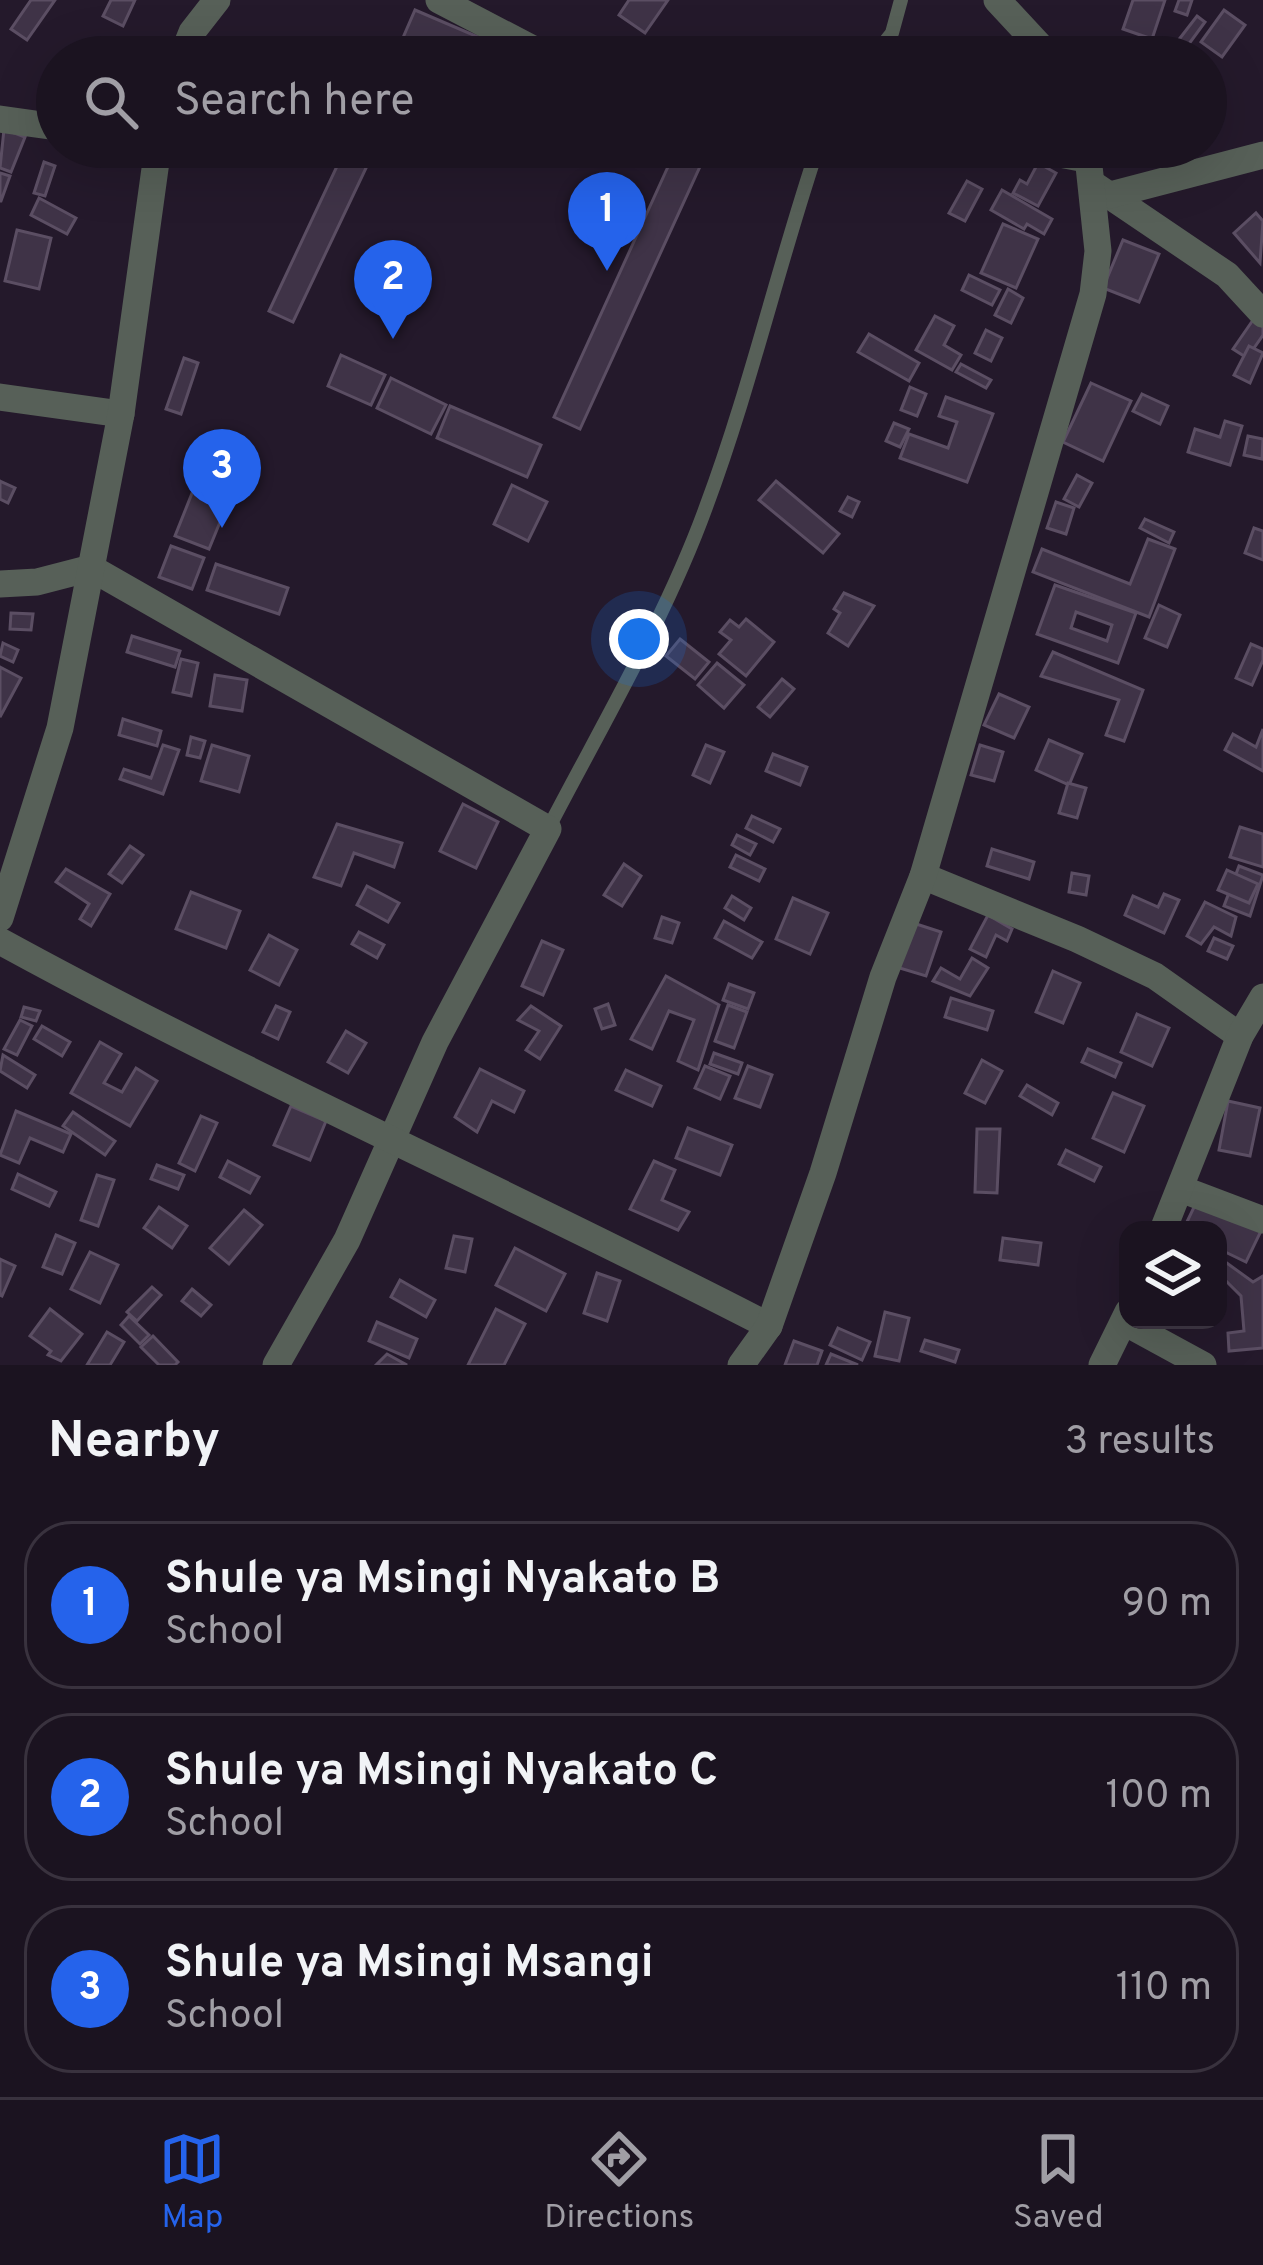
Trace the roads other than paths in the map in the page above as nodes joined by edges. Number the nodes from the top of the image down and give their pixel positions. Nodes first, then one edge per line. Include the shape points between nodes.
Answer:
1 (192, 0) edge
2 (218, 0) edge
3 (439, 0) edge
4 (901, 0) edge
5 (997, 0) edge
6 (188, 36) edge
7 (193, 36) edge
8 (508, 36) edge
9 (889, 36) edge
10 (1030, 36) edge
11 (0, 119) edge
12 (36, 125) edge
13 (1263, 155) edge
14 (1227, 159) edge
15 (155, 168) edge
16 (811, 168) edge
17 (1135, 168) edge
18 (1095, 172) edge
19 (1263, 314) edge
20 (0, 397) edge
21 (121, 414) junction
22 (91, 568) junction
23 (0, 584) edge
24 (548, 829) junction
25 (922, 876) junction
26 (0, 918) edge
27 (0, 941) edge
28 (1263, 997) edge
29 (1240, 1036) junction
30 (392, 1138) junction
31 (1181, 1189) junction
32 (1263, 1220) edge
33 (1167, 1221) edge
34 (769, 1326) junction
35 (1120, 1329) edge
36 (1145, 1329) edge
37 (276, 1365) edge
38 (741, 1365) edge
39 (1102, 1365) edge
40 (1203, 1365) edge

1 - 6 street
2 - 7 street
3 - 8 street
4 - 9 lane
5 - 10 street
11 - 12 street
13 - 14 street
15 - 21 street
16 - 24 lane via 705,511
17 - 18 street
18 - 19 street via 1227,275
18 - 25 street via 1093,294
20 - 21 street
21 - 22 street
22 - 23 street
22 - 24 street
22 - 26 street via 60,728
24 - 30 street
25 - 29 street via 1155,976
25 - 34 street
27 - 30 street
28 - 29 street
29 - 31 street
30 - 34 street
30 - 37 street via 347,1240
31 - 32 street
31 - 33 street
34 - 38 street
35 - 39 street
36 - 40 street

